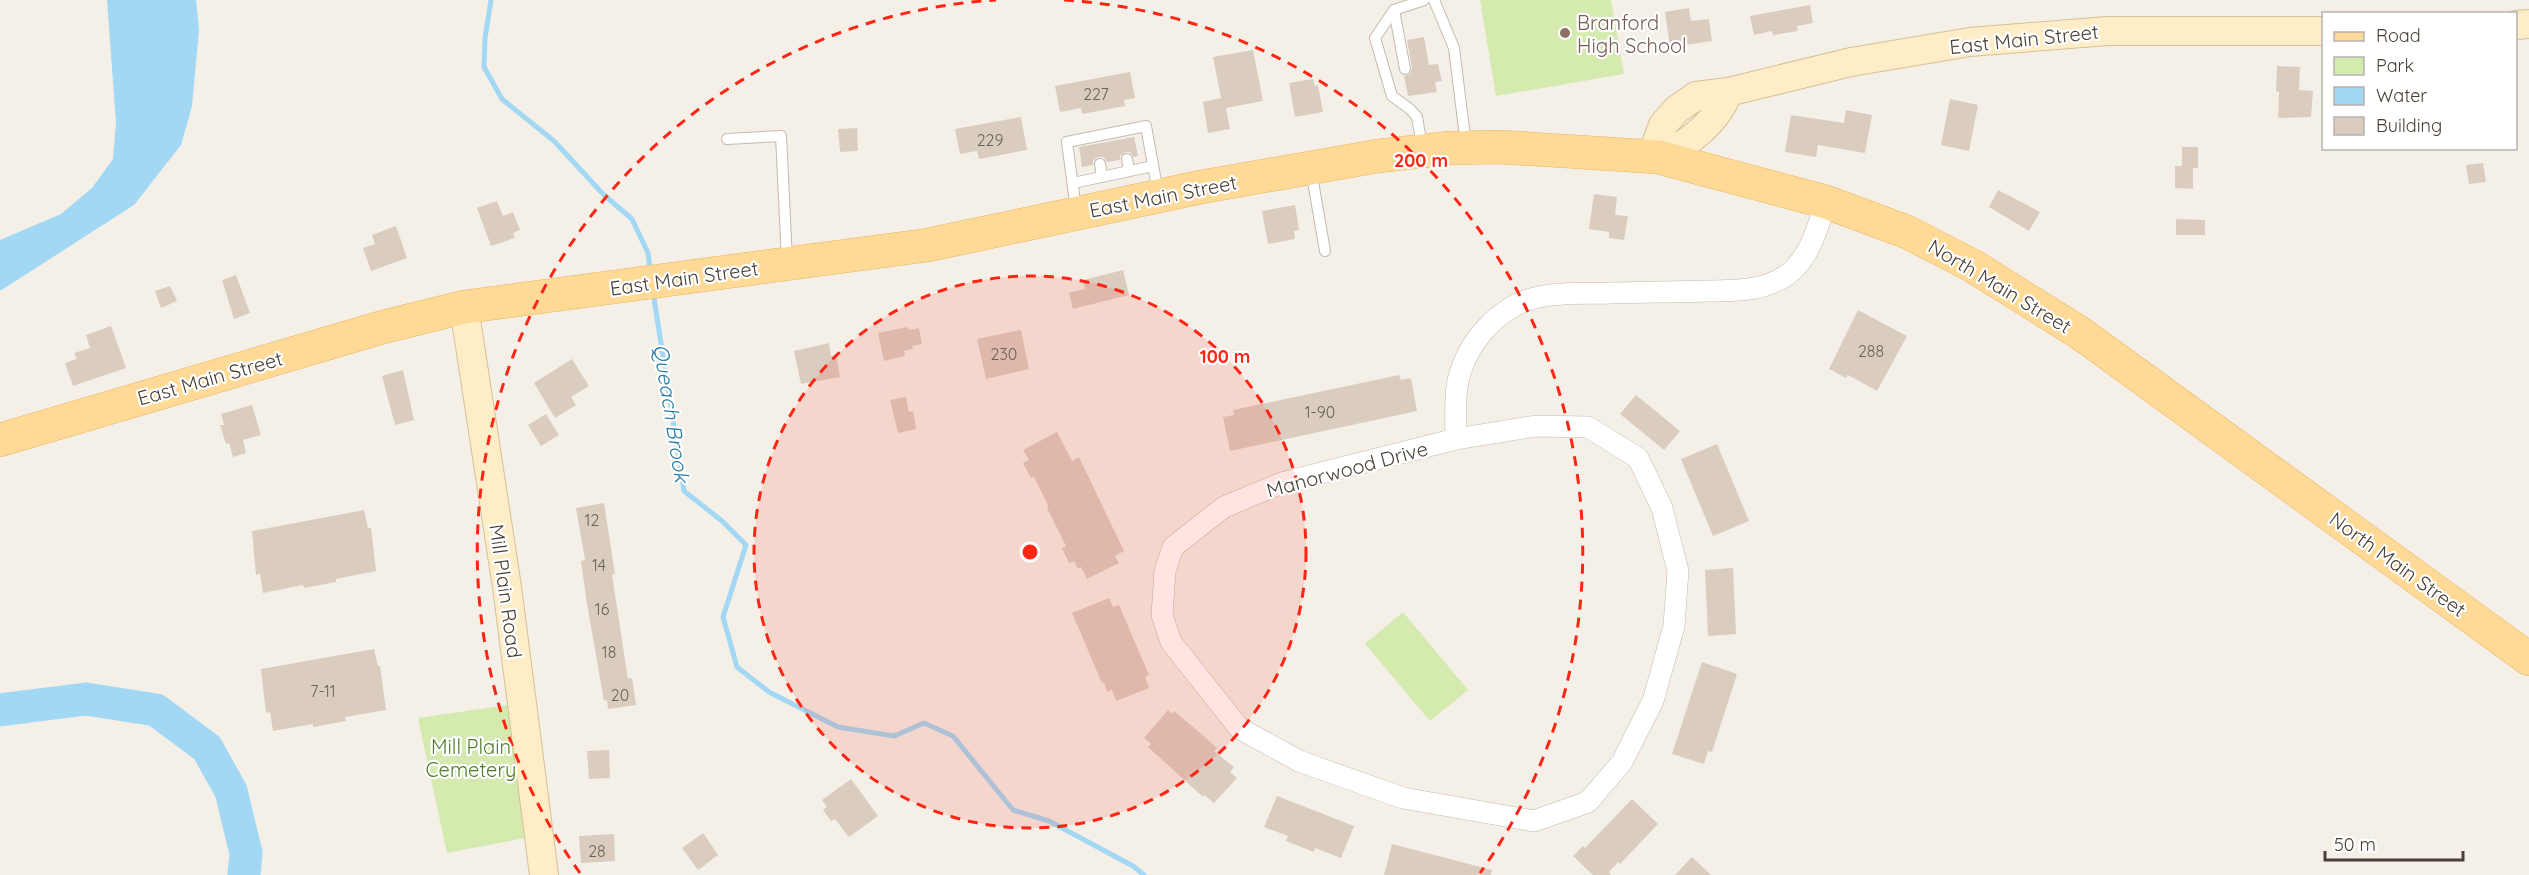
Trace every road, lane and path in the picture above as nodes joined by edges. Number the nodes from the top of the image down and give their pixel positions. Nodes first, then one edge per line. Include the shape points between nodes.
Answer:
1 (1425, 0) edge
2 (1434, 0) edge
3 (1394, 10) junction
4 (2322, 31) edge
5 (1405, 69) dead end
6 (727, 139) dead end
7 (1466, 148) junction
8 (1423, 152) junction
9 (1378, 156) joint
10 (1658, 157) junction
11 (1127, 159) dead end
12 (1100, 164) dead end
13 (1311, 170) junction
14 (1130, 171) junction
15 (1102, 177) junction
16 (1155, 181) junction
17 (1075, 198) junction
18 (1826, 202) junction
19 (1325, 251) dead end
20 (787, 264) junction
21 (464, 308) junction
22 (0, 440) edge
23 (1456, 440) junction
24 (2529, 659) edge
25 (544, 875) edge

1 - 3 lane
2 - 7 lane via 1454,48
3 - 5 lane
3 - 8 lane via 1375,38 1392,96 1408,101 1417,117
4 - 10 street, East Main Street via 2108,31 1970,42 1851,62 1728,92 1716,114 1684,145
6 - 20 lane via 781,136
7 - 8 main road, North Main Street
7 - 10 main road, North Main Street
8 - 9 main road, North Main Street
9 - 13 main road, East Main Street
10 - 18 main road, North Main Street
11 - 14 lane
12 - 15 lane
13 - 16 main road, East Main Street
13 - 19 lane
14 - 15 lane
14 - 16 lane
15 - 17 lane
16 - 17 main road, East Main Street
16 - 17 lane via 1146,126 1122,135 1068,142
17 - 20 main road, East Main Street via 928,245
18 - 23 street via 1802,260 1792,271 1762,286 1725,291 1555,294 1518,304 1488,325 1467,357 1458,381
18 - 24 main road, North Main Street via 1907,232 1954,256 2080,333
20 - 21 main road, East Main Street
21 - 22 main road, East Main Street via 361,333
21 - 25 street, Mill Plain Road via 507,587
23 - 23 street, Manorwood Drive via 1282,483 1224,507 1173,547 1165,572 1162,615 1171,642 1239,728 1299,761 1403,798 1534,821 1588,802 1622,762 1653,701 1674,626 1678,571 1662,508 1638,458 1588,427 1536,426

